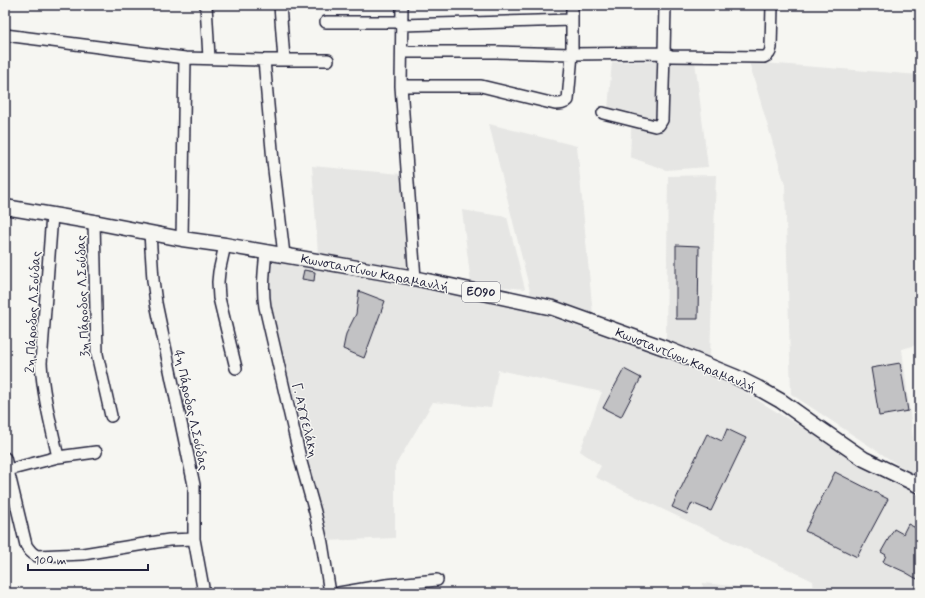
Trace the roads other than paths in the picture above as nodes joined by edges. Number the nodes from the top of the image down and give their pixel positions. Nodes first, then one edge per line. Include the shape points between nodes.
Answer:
1 (206, 5) edge
2 (280, 5) edge
3 (402, 5) edge
4 (572, 5) edge
5 (665, 5) edge
6 (772, 5) edge
7 (572, 20) junction
8 (326, 22) dead end
9 (402, 23) junction
10 (5, 35) edge
11 (402, 52) junction
12 (572, 54) junction
13 (664, 54) junction
14 (185, 58) junction
15 (209, 58) junction
16 (264, 60) junction
17 (284, 60) junction
18 (328, 60) dead end
19 (401, 86) junction
20 (603, 113) dead end
21 (5, 207) edge
22 (52, 215) junction
23 (94, 222) junction
24 (150, 233) junction
25 (182, 239) junction
26 (225, 245) junction
27 (266, 252) junction
28 (284, 255) junction
29 (415, 279) junction
30 (236, 368) dead end
31 (111, 416) dead end
32 (96, 452) dead end
33 (58, 457) junction
34 (5, 458) edge
35 (8, 470) junction
36 (920, 486) edge
37 (194, 539) junction
38 (438, 580) dead end
39 (204, 593) edge
40 (330, 593) edge
41 (339, 593) edge

1 - 15 street
2 - 17 street
3 - 9 street
4 - 7 street
5 - 13 street
6 - 13 street via 771,48 768,56
7 - 9 street
7 - 12 street
8 - 9 street
9 - 11 street
10 - 14 street
11 - 12 street
11 - 19 street
12 - 13 street
12 - 19 street via 568,100 560,104 481,86
13 - 20 street via 662,120 659,125
14 - 15 street
14 - 25 street
15 - 16 street
16 - 17 street
16 - 28 street
17 - 18 street
19 - 29 street
21 - 22 main road, Κωνσταντίνου Καραμανλή / ΕΟ90
22 - 23 main road, Κωνσταντίνου Καραμανλή / ΕΟ90
22 - 33 street, 2η Πάροδος Λ.Σούδας via 41,363 47,410
23 - 24 main road, Κωνσταντίνου Καραμανλή / ΕΟ90
23 - 31 street, 3η Πάροδος Λ.Σούδας via 97,354
24 - 25 main road, Κωνσταντίνου Καραμανλή / ΕΟ90
24 - 37 street, 4η Πάροδος Λ.Σούδας via 152,280 156,303 194,485
25 - 26 main road, Κωνσταντίνου Καραμανλή / ΕΟ90
26 - 27 main road, Κωνσταντίνου Καραμανλή / ΕΟ90
26 - 30 street via 218,282 219,298
27 - 28 main road, Κωνσταντίνου Καραμανλή / ΕΟ90
27 - 40 street, Γ. Αγγελάκη via 264,307 315,512
28 - 29 main road, Κωνσταντίνου Καραμανλή / ΕΟ90
29 - 36 main road, Κωνσταντίνου Καραμανλή / ΕΟ90 via 553,308 702,363 781,400 864,459
32 - 33 street
33 - 35 street
34 - 35 street
35 - 37 street via 26,545 37,556 83,554 169,540
37 - 39 street, 4η Πάροδος Λ.Σούδας
38 - 41 street

